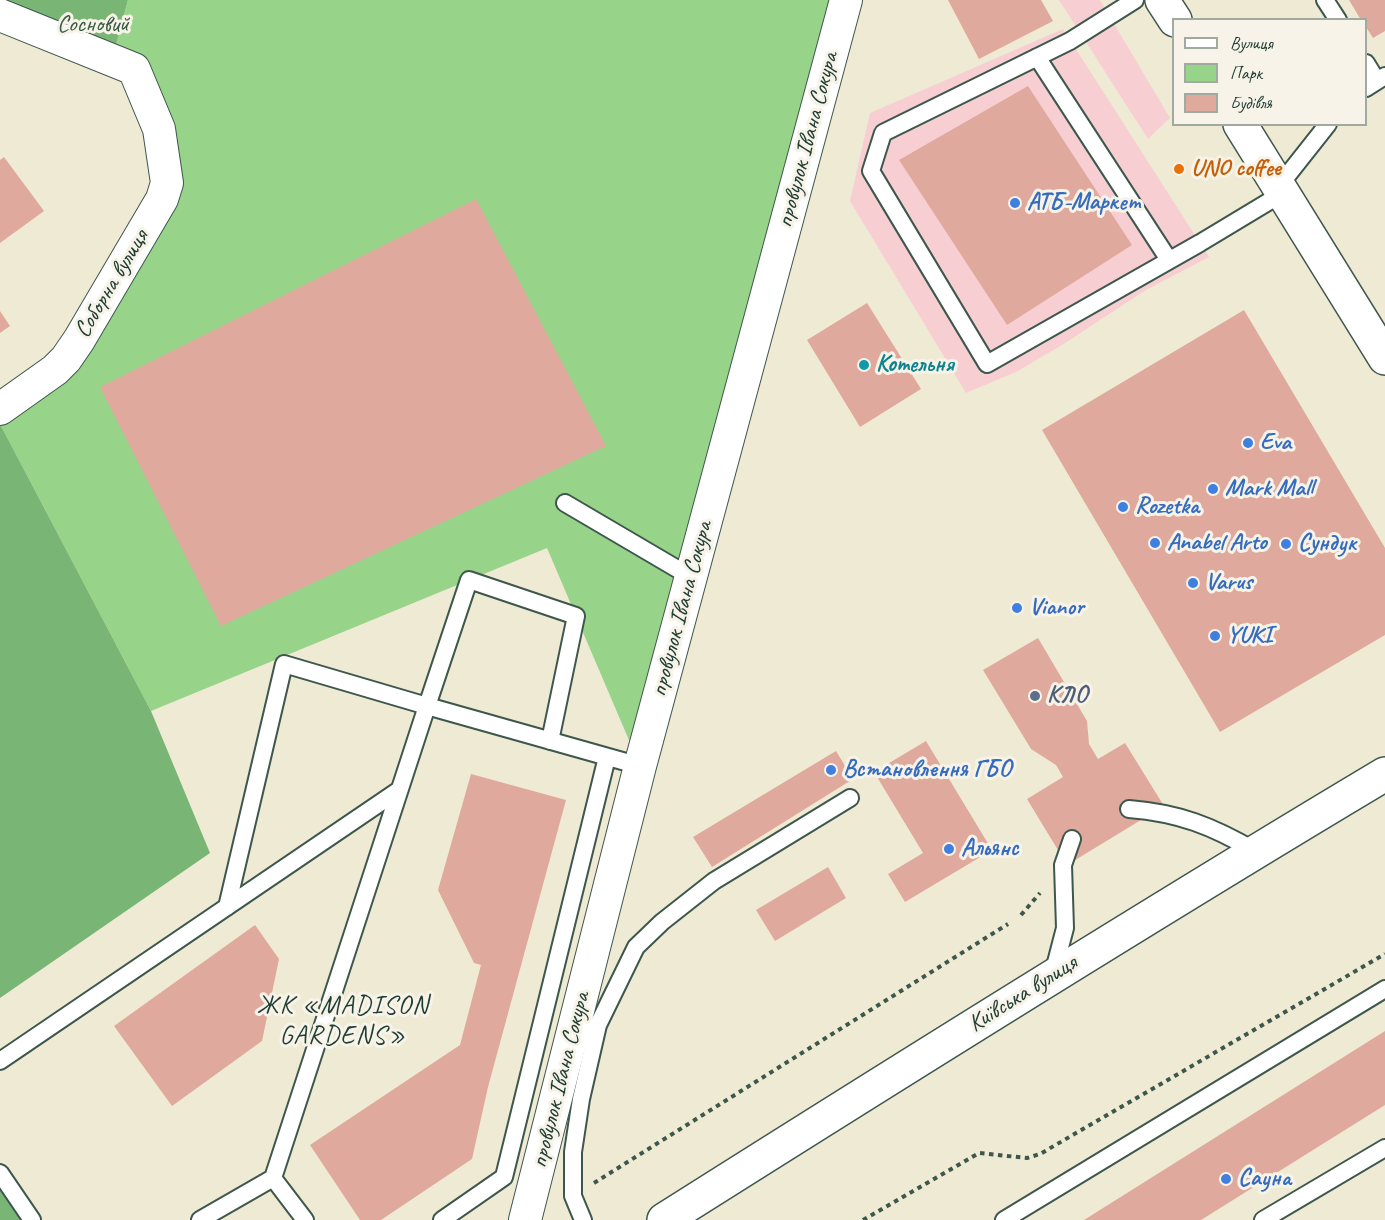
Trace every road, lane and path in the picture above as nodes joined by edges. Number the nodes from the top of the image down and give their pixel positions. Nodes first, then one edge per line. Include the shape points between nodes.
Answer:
1 (846, 0) edge
2 (1135, 0) edge
3 (1162, 0) edge
4 (1325, 0) edge
5 (0, 15) edge
6 (1173, 18) edge
7 (1337, 18) edge
8 (1038, 57) junction
9 (1367, 66) edge
10 (1376, 82) edge
11 (1241, 126) edge
12 (1327, 126) edge
13 (1281, 189) junction
14 (1170, 260) junction
15 (1385, 358) edge
16 (0, 409) edge
17 (565, 503) dead end
18 (691, 577) junction
19 (427, 706) junction
20 (550, 741) junction
21 (607, 757) junction
22 (640, 766) junction
23 (1385, 774) edge
24 (399, 790) junction
25 (850, 798) dead end
26 (1129, 809) dead end
27 (1072, 840) dead end
28 (1255, 851) junction
29 (1040, 893) dead end
30 (227, 907) junction
31 (1022, 915) dead end
32 (1008, 924) dead end
33 (1385, 954) edge
34 (1052, 976) junction
35 (1385, 989) edge
36 (0, 1061) edge
37 (1385, 1148) edge
38 (0, 1173) edge
39 (273, 1178) junction
40 (573, 1196) junction
41 (32, 1220) edge
42 (200, 1220) edge
43 (304, 1220) edge
44 (442, 1220) edge
45 (525, 1220) edge
46 (583, 1220) edge
47 (663, 1220) edge
48 (863, 1220) edge
49 (1005, 1220) edge
50 (1263, 1220) edge

1 - 18 street, провулок Івана Сокура
2 - 8 lane
3 - 6 main road
4 - 7 lane
5 - 16 street, Соборна вулиця via 134,69 159,129 167,183 162,199 66,359
8 - 14 lane
8 - 14 lane via 884,133 871,171 987,364
9 - 10 lane
11 - 13 main road
12 - 13 lane
13 - 14 lane
13 - 15 main road
17 - 18 lane
18 - 22 street, провулок Івана Сокура
19 - 20 lane
19 - 20 lane via 469,580 576,616
19 - 24 lane
19 - 30 lane via 284,664
20 - 21 lane
21 - 22 lane
21 - 44 lane via 504,1177
22 - 45 street, провулок Івана Сокура
23 - 28 main road, Київська вулиця
24 - 30 lane
24 - 39 lane
25 - 40 lane via 714,881 636,948 598,1025 579,1110 573,1152
26 - 28 lane via 1178,816
27 - 34 lane via 1063,865 1065,928
28 - 34 main road, Київська вулиця
29 - 31 path
30 - 36 lane
32 - 40 path
33 - 48 path via 1040,1154 1027,1158 979,1153
34 - 47 main road, Київська вулиця
35 - 49 lane
37 - 50 lane
38 - 41 lane
39 - 42 lane
39 - 43 lane
40 - 46 lane

